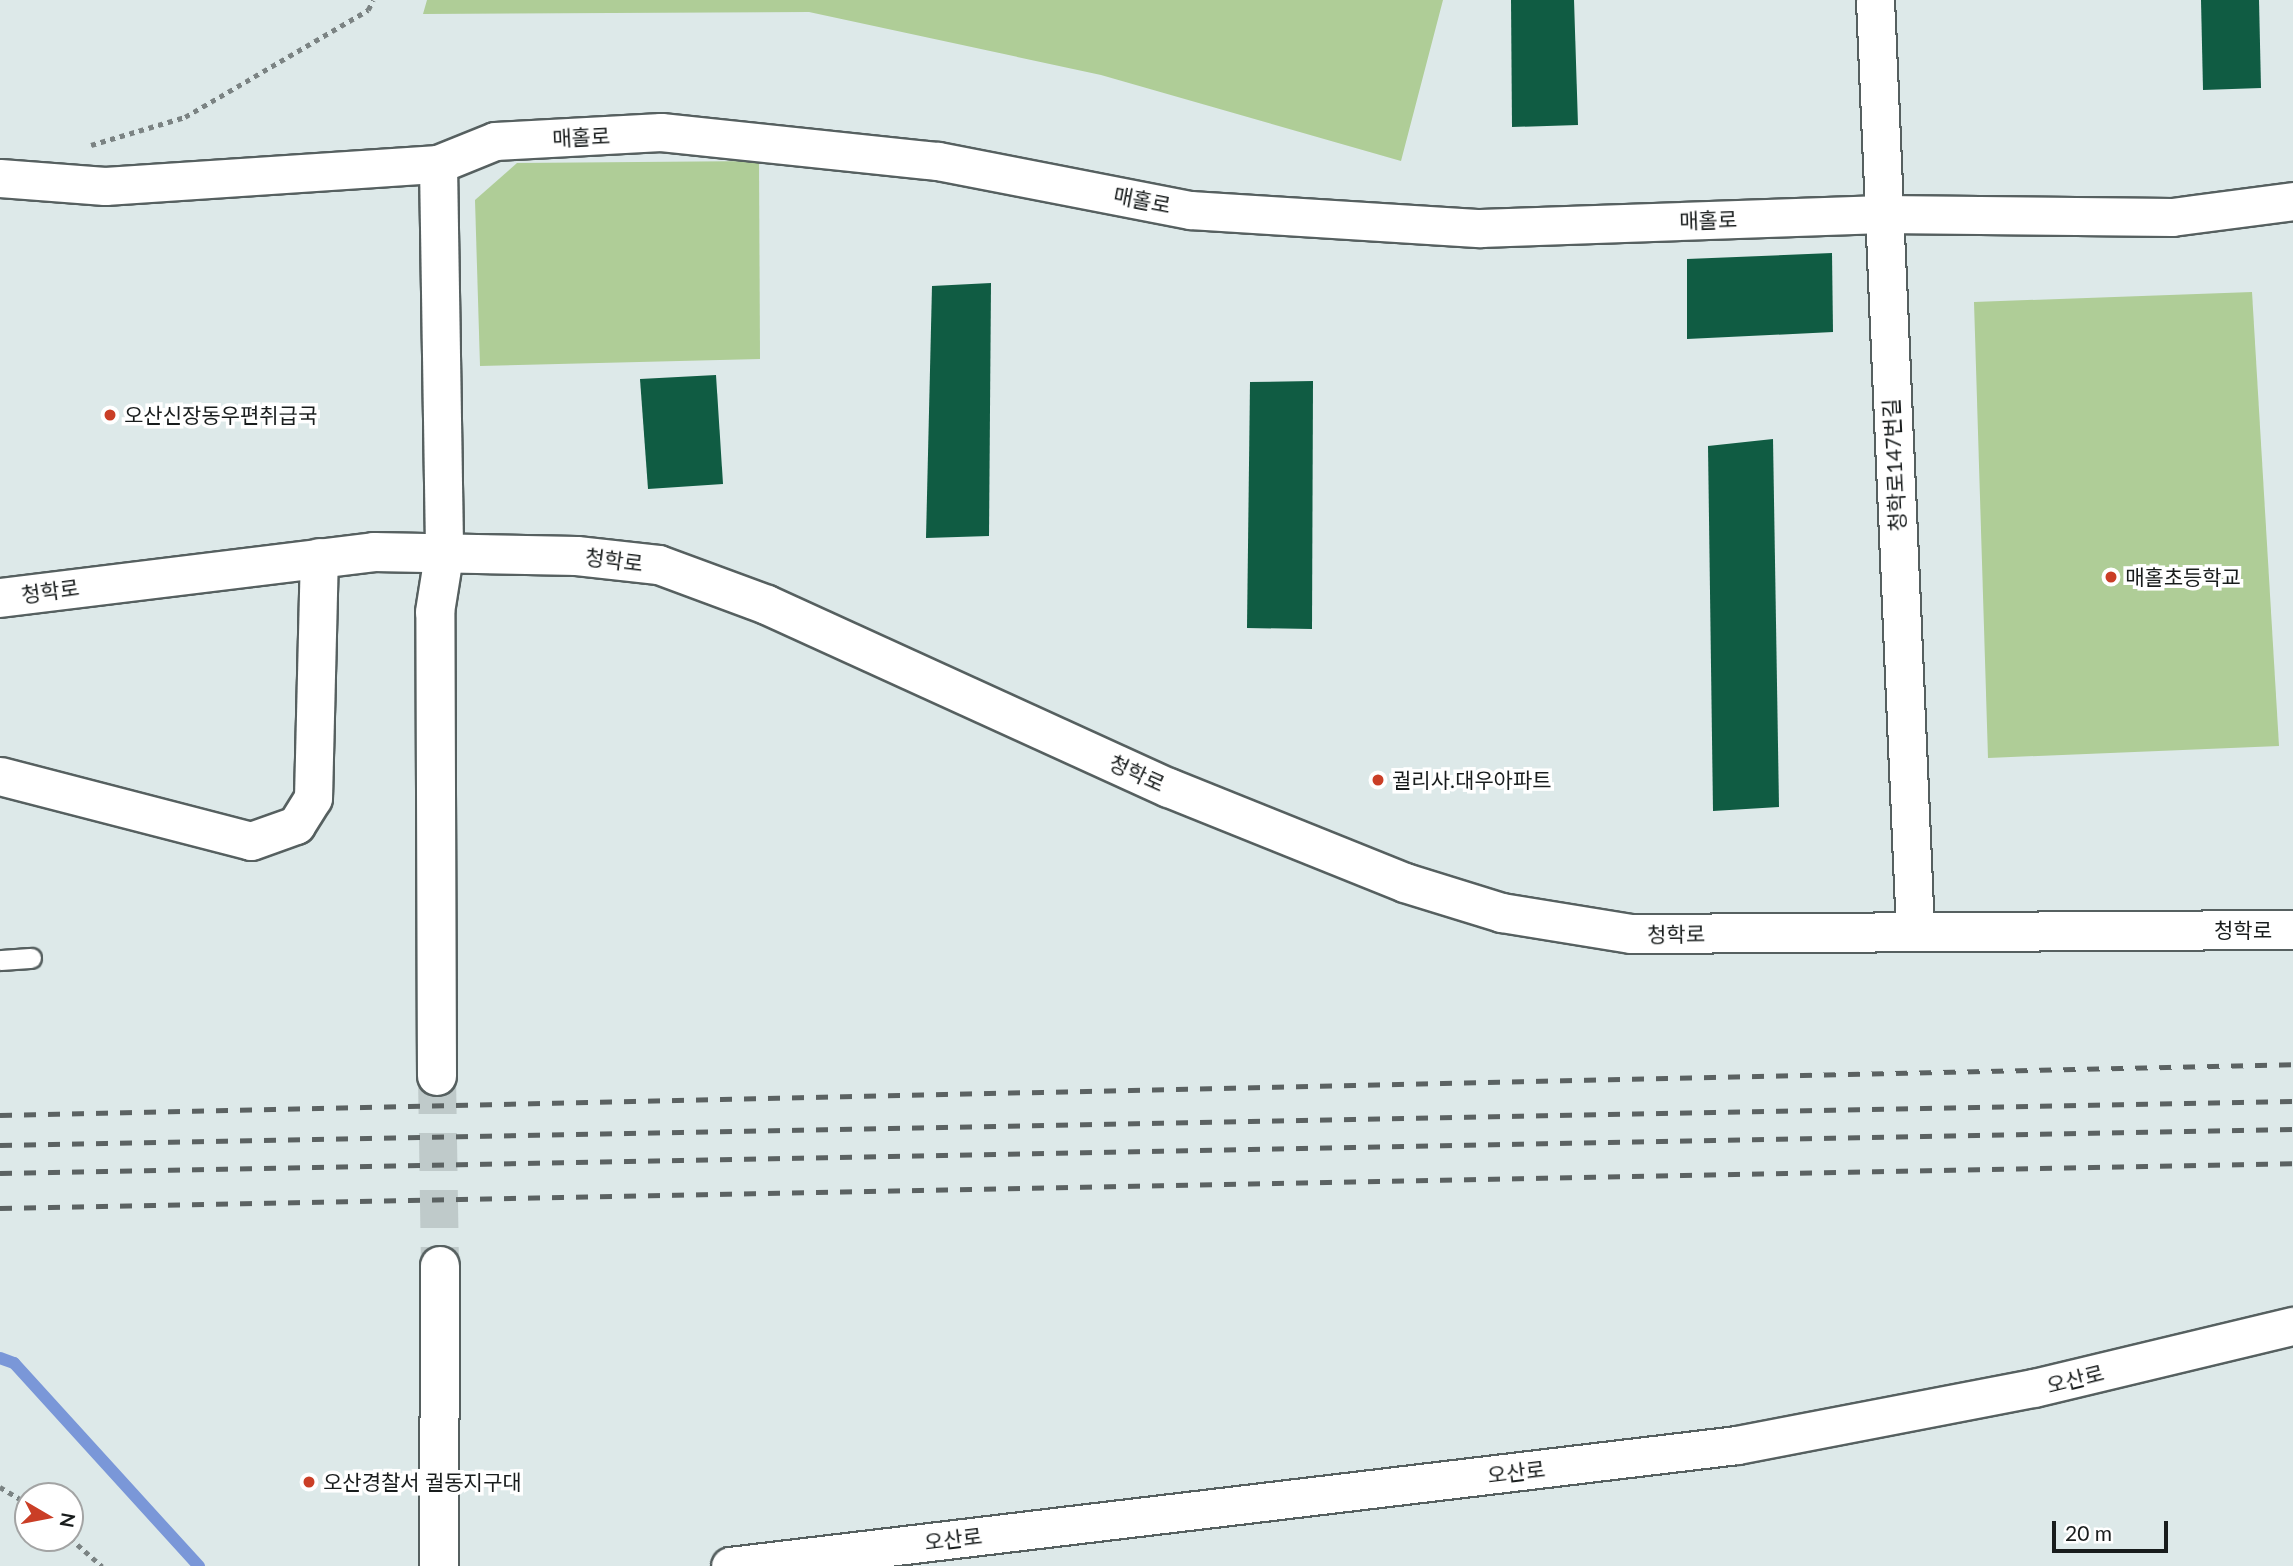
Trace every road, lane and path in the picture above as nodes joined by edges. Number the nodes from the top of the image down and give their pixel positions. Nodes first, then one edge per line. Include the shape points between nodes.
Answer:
1 (373, 0) edge
2 (1875, 0) edge
3 (79, 149) dead end
4 (438, 164) junction
5 (0, 178) edge
6 (2293, 201) edge
7 (1883, 214) junction
8 (444, 556) junction
9 (319, 557) junction
10 (0, 598) edge
11 (0, 776) edge
12 (2293, 930) edge
13 (1915, 931) junction
14 (31, 958) dead end
15 (0, 960) edge
16 (437, 1076) tunnel mouth
17 (440, 1266) tunnel mouth
18 (2293, 1326) edge
19 (84, 1550) edge
20 (102, 1566) edge
21 (439, 1566) edge
22 (730, 1566) edge

1 - 3 path via 368,10 185,117
2 - 7 street, 청학로147번길
4 - 5 street, 매홀로 via 105,186
4 - 7 street, 매홀로 via 495,141 661,132 938,161 1189,210 1480,228
4 - 8 street
6 - 7 street, 매홀로 via 2172,217
7 - 13 street, 청학로147번길
8 - 9 street, 청학로 via 374,552
8 - 13 street, 청학로 via 577,555 659,565 767,605 1169,788 1405,883 1502,913 1631,934
8 - 16 street via 435,612
9 - 10 street, 청학로
9 - 11 street via 313,797 296,825 251,841
12 - 13 street, 청학로
14 - 15 lane
17 - 21 street
18 - 22 street, 오산로 via 2034,1388 1737,1445
19 - 20 path

